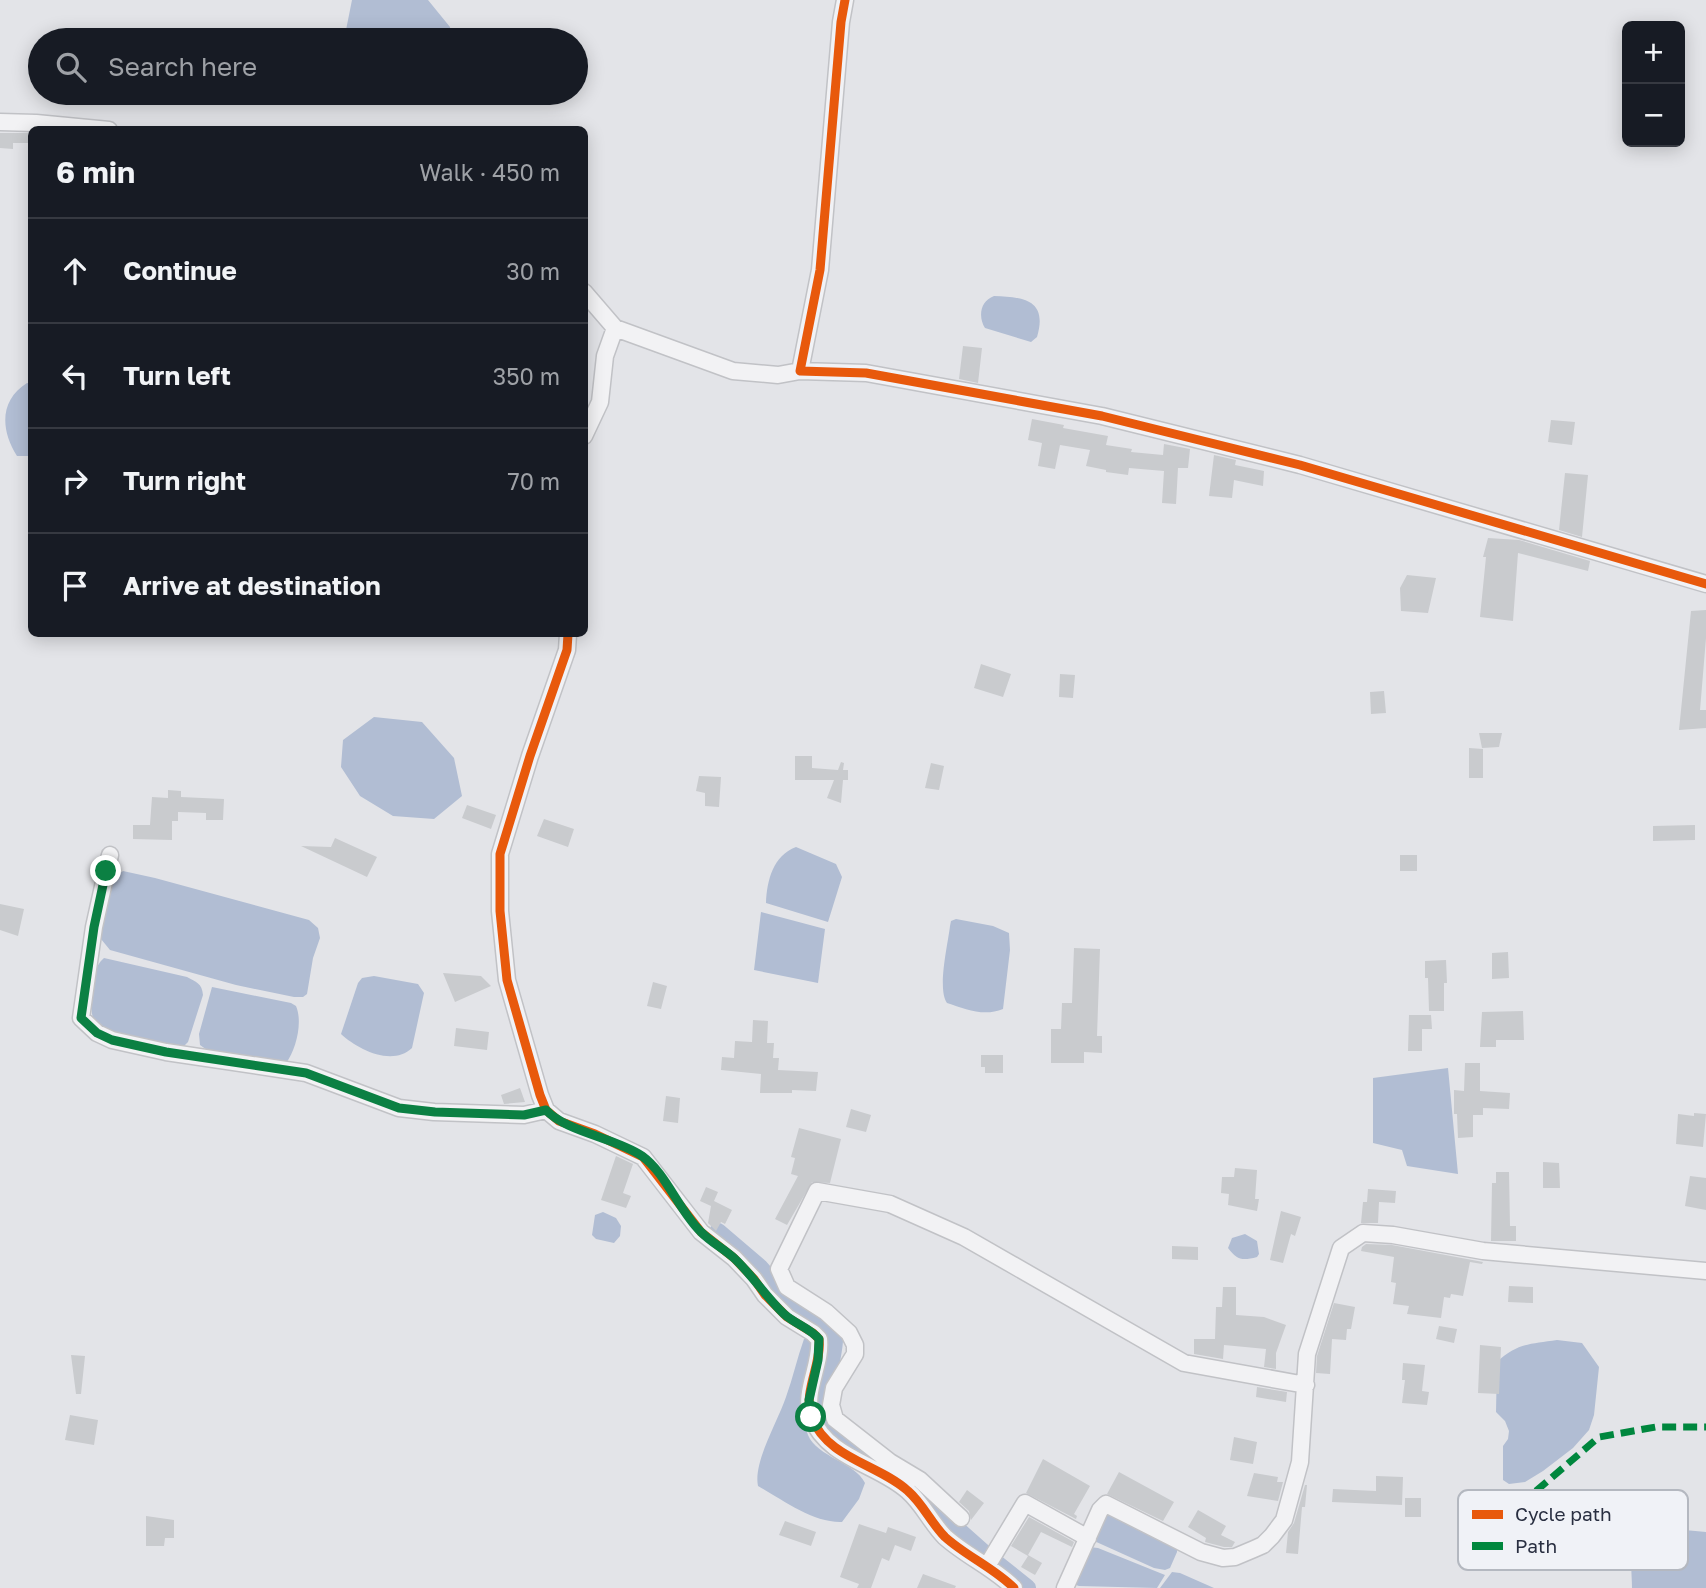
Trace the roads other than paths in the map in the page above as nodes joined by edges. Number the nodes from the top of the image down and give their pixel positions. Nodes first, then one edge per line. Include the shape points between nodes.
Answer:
1 (845, 0) edge
2 (0, 122) edge
3 (72, 126) edge
4 (588, 297) edge
5 (615, 328) junction
6 (800, 371) junction
7 (588, 428) edge
8 (1706, 584) edge
9 (568, 637) edge
10 (110, 855) dead end
11 (546, 1110) junction
12 (1706, 1270) edge
13 (1306, 1385) junction
14 (961, 1518) dead end
15 (1088, 1538) junction
16 (987, 1566) junction
17 (1014, 1588) edge
18 (1065, 1588) edge

1 - 6 street via 820,270
2 - 3 street
4 - 5 street
5 - 6 street via 733,371 778,375
5 - 7 street via 605,356 600,402
6 - 8 street via 866,373 1102,416 1300,465
9 - 11 street via 500,854 507,980
10 - 11 street via 81,1018 97,1033 166,1052 306,1073 399,1108 524,1115
11 - 16 street via 559,1121 643,1157 701,1232 734,1258 787,1317 813,1332 820,1348 809,1400 811,1417 820,1431 831,1445 908,1490 946,1537
12 - 13 street via 1483,1251 1363,1233 1341,1248 1307,1354
13 - 14 street via 1184,1363 964,1237 890,1204 817,1191 779,1269 788,1287 826,1312 855,1345 855,1354 834,1388 831,1405 835,1419 920,1480
13 - 15 street via 1293,1494 1284,1520 1264,1545 1223,1558 1106,1504
15 - 16 street via 1025,1503
15 - 18 street
16 - 17 street

